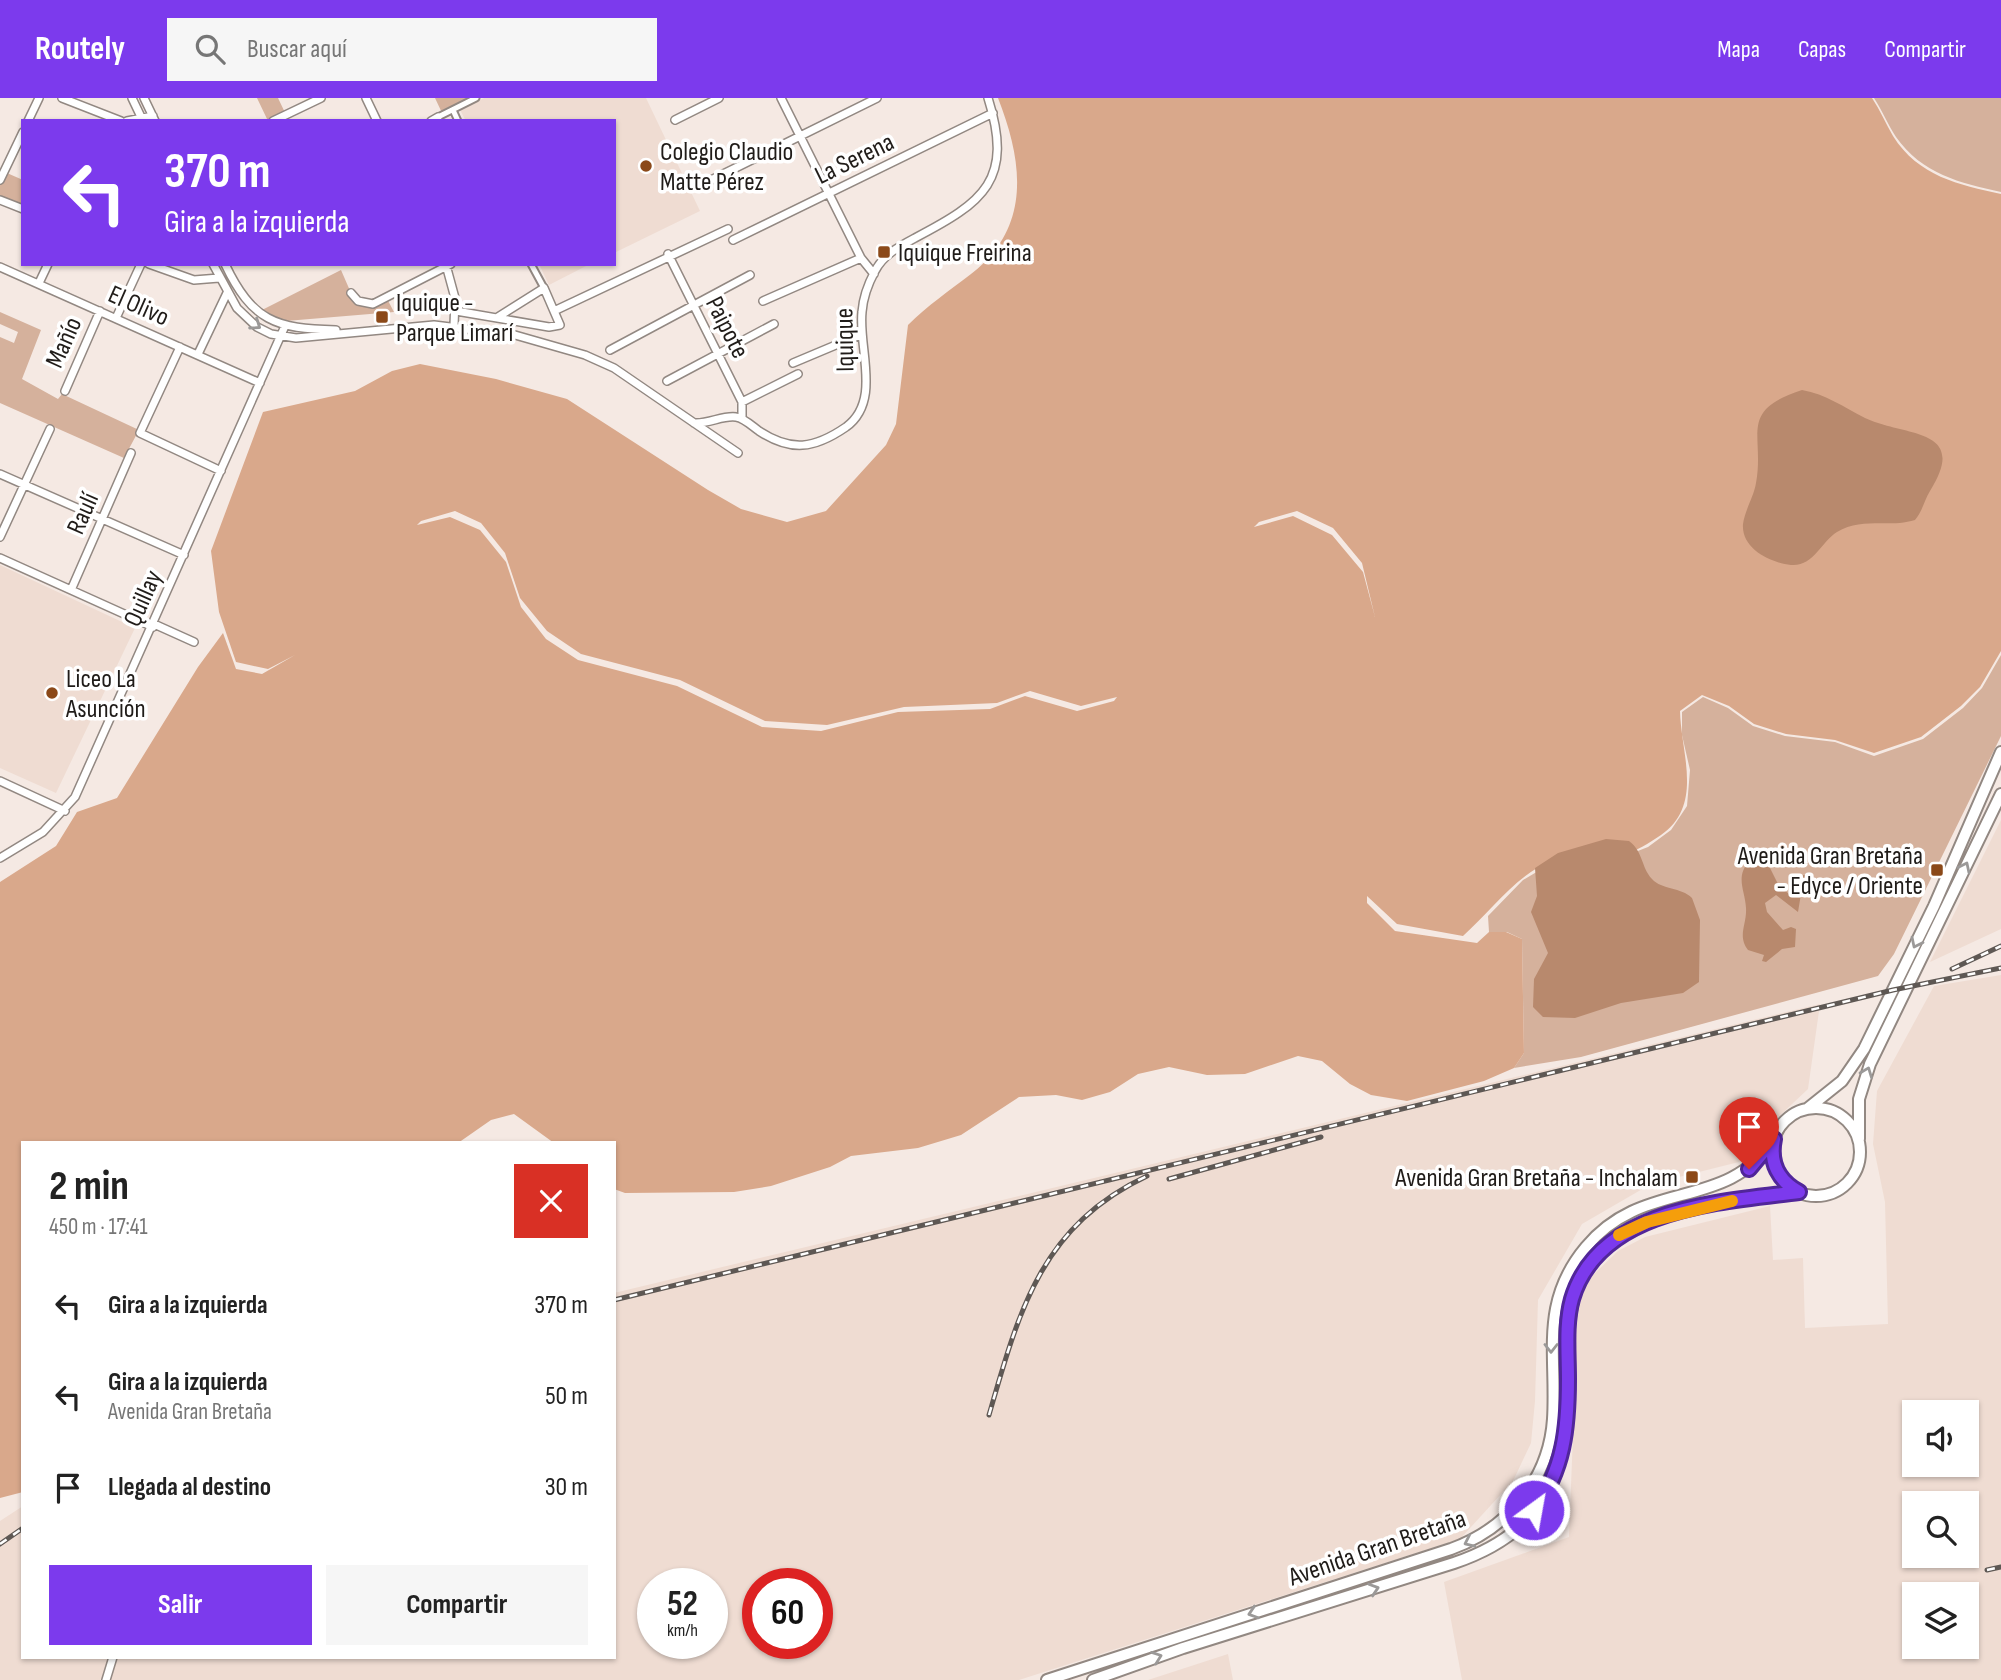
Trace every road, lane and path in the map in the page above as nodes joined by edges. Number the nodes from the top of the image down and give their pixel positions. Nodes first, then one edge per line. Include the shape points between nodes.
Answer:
1 (39, 98) edge
2 (62, 98) edge
3 (132, 98) edge
4 (144, 98) edge
5 (321, 98) edge
6 (366, 98) edge
7 (476, 98) edge
8 (719, 98) edge
9 (781, 98) edge
10 (877, 98) edge
11 (988, 98) edge
12 (453, 110) junction
13 (993, 113) junction
14 (154, 118) edge
15 (29, 119) edge
16 (114, 119) edge
17 (142, 119) edge
18 (276, 119) edge
19 (376, 119) edge
20 (434, 119) edge
21 (457, 119) edge
22 (675, 120) dead end
23 (21, 136) edge
24 (800, 136) junction
25 (0, 180) edge
26 (705, 183) dead end
27 (829, 193) junction
28 (0, 200) edge
29 (21, 208) edge
30 (728, 229) dead end
31 (733, 240) dead end
32 (668, 254) junction
33 (861, 258) junction
34 (47, 266) edge
35 (140, 266) edge
36 (155, 266) edge
37 (214, 266) edge
38 (226, 266) edge
39 (446, 266) edge
40 (448, 266) edge
41 (532, 266) edge
42 (0, 267) edge
43 (874, 274) junction
44 (750, 275) dead end
45 (219, 278) junction
46 (39, 283) junction
47 (544, 288) junction
48 (227, 293) junction
49 (351, 293) dead end
50 (763, 301) dead end
51 (694, 306) junction
52 (100, 311) junction
53 (456, 311) junction
54 (554, 311) junction
55 (498, 317) junction
56 (116, 318) junction
57 (774, 324) dead end
58 (285, 326) junction
59 (454, 326) junction
60 (358, 331) junction
61 (862, 334) junction
62 (280, 337) junction
63 (180, 347) junction
64 (610, 350) dead end
65 (198, 355) junction
66 (719, 355) junction
67 (793, 363) dead end
68 (799, 374) dead end
69 (667, 381) dead end
70 (260, 383) junction
71 (65, 391) dead end
72 (742, 402) junction
73 (742, 419) junction
74 (690, 422) junction
75 (50, 429) dead end
76 (131, 453) dead end
77 (738, 453) dead end
78 (221, 471) junction
79 (0, 474) edge
80 (24, 485) junction
81 (102, 520) junction
82 (0, 537) edge
83 (184, 555) junction
84 (0, 558) edge
85 (71, 590) junction
86 (153, 625) junction
87 (194, 642) dead end
88 (2001, 752) edge
89 (0, 781) edge
90 (2001, 794) edge
91 (65, 811) junction
92 (0, 858) edge
93 (1807, 1109) junction
94 (1774, 1139) junction
95 (1859, 1139) junction
96 (1799, 1192) junction
97 (112, 1659) edge
98 (106, 1680) edge
99 (1047, 1680) edge
100 (1093, 1680) edge

1 - 15 street
2 - 16 street
3 - 17 street
4 - 14 street
5 - 18 street
6 - 19 street
7 - 12 street
8 - 22 street
9 - 24 street
10 - 24 street
11 - 13 street, Iquique
12 - 20 street
12 - 21 street
13 - 27 street, La Serena
13 - 43 street, Iquique via 998,156 978,199 948,221 901,245
14 - 17 street
23 - 25 street
24 - 26 street
24 - 27 street
27 - 31 street, La Serena
27 - 33 street
28 - 29 street
30 - 32 street
32 - 51 street, Paipote
32 - 54 street
33 - 43 street
33 - 50 street
34 - 46 street
35 - 56 street, Mañío
36 - 45 street via 194,280
37 - 45 street
38 - 58 street via 250,306
39 - 49 street via 369,305 358,302
40 - 53 street
41 - 47 street
42 - 46 street, El Olivo
43 - 61 street, Iquique via 864,297
44 - 51 street
45 - 48 street
46 - 52 street, El Olivo
47 - 54 street
47 - 55 street
48 -> 62 street via 251,322
48 - 65 street
51 - 64 street
51 - 66 street, Paipote
52 - 56 street, El Olivo
52 - 71 street, Mañío
53 - 55 street
53 - 59 street
54 - 55 street via 560,325 556,327
56 - 63 street, El Olivo
57 - 66 street
58 - 60 street
58 - 62 street, Quillay
59 - 60 street
59 - 74 street via 515,335 585,355 636,382
60 - 62 street
61 - 67 street
61 - 73 street, Iquique via 866,389 859,415 849,425 817,444 796,447 771,439
62 - 70 street, Quillay
63 - 65 street, El Olivo
63 - 78 street via 140,433
65 - 70 street, El Olivo
66 - 69 street
66 - 72 street, Paipote
68 - 72 street
70 - 78 street, Quillay
72 - 73 street, Paipote
73 - 74 street
74 - 77 street
75 - 80 street
76 - 81 street, Raulí
78 - 83 street, Quillay
79 - 80 street
80 - 81 street
80 - 82 street
81 - 83 street
81 - 85 street, Raulí
83 - 86 street, Quillay
84 - 85 street
85 - 86 street
86 - 87 street
86 - 91 street, Quillay
88 -> 93 main road via 1934,906 1864,1049 1842,1081
89 - 91 street
95 -> 90 main road via 1858,1108 1866,1073
91 - 92 street, Quillay via 43,832
93 - 94 main road via 1788,1118
93 - 95 main road via 1841,1115
94 - 96 main road via 1777,1171
94 -> 99 main road, Avenida Gran Bretaña via 1738,1177 1633,1209 1604,1228 1580,1253 1563,1284 1553,1318 1553,1421 1547,1454 1525,1495 1489,1531 1451,1549
95 - 96 main road via 1859,1164 1846,1185 1824,1195
100 -> 96 main road, Avenida Gran Bretaña via 1465,1560 1497,1544 1534,1510 1558,1466 1568,1414 1569,1310 1581,1278 1598,1252 1647,1222 1747,1198
97 - 98 street

